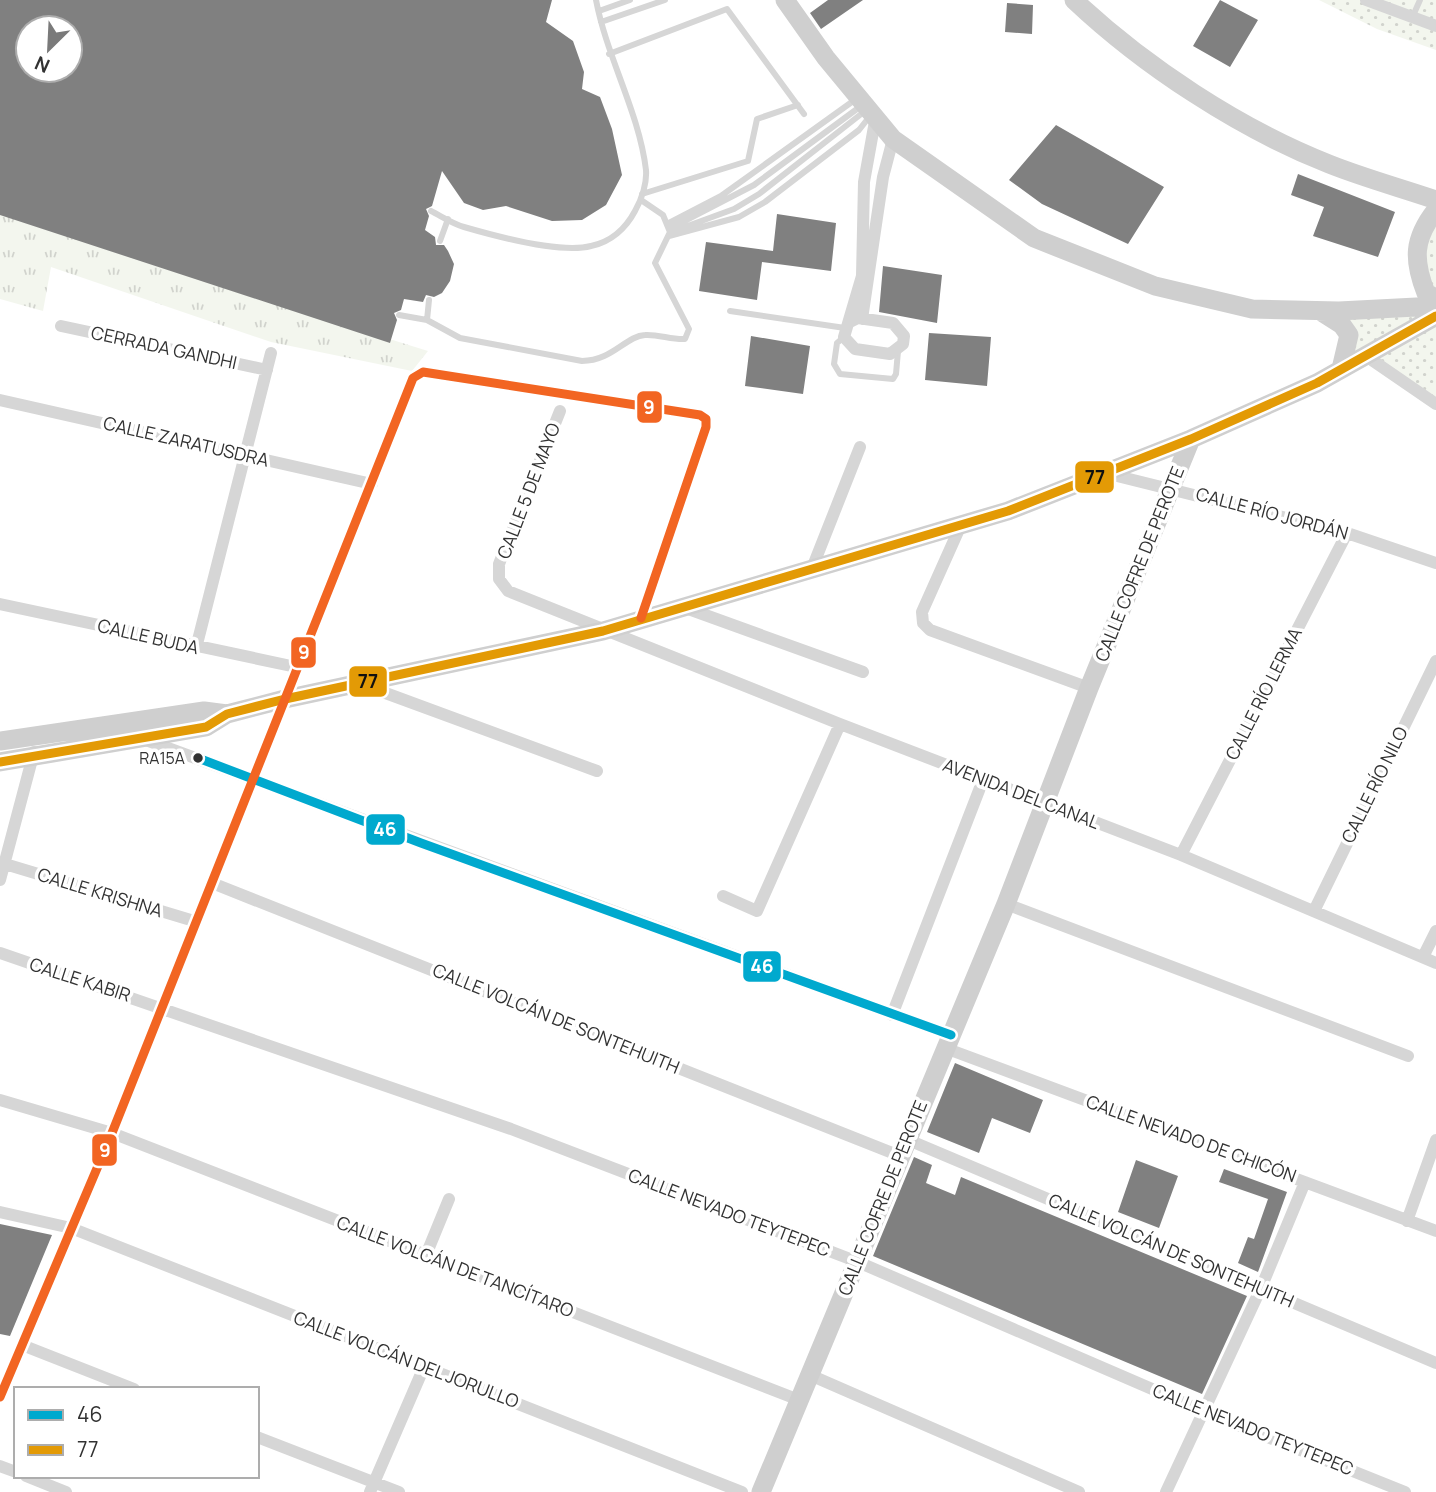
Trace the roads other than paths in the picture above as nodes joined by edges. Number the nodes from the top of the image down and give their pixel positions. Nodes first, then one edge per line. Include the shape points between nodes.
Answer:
1 (606, 0) edge
2 (630, 0) edge
3 (665, 0) edge
4 (785, 0) edge
5 (1074, 0) edge
6 (1366, 0) edge
7 (1420, 0) edge
8 (597, 5) edge
9 (1411, 19) junction
10 (601, 22) junction
11 (1436, 26) edge
12 (609, 54) junction
13 (797, 105) junction
14 (867, 110) junction
15 (804, 114) dead end
16 (893, 139) junction
17 (642, 197) junction
18 (1436, 200) edge
19 (1436, 210) edge
20 (431, 211) dead end
21 (448, 219) junction
22 (669, 230) junction
23 (440, 241) dead end
24 (1436, 298) edge
25 (429, 300) dead end
26 (1436, 306) edge
27 (730, 311) dead end
28 (1319, 311) junction
29 (399, 314) dead end
30 (1436, 316) edge
31 (427, 320) junction
32 (61, 326) dead end
33 (850, 326) junction
34 (898, 351) junction
35 (271, 353) dead end
36 (1366, 356) junction
37 (1341, 369) junction
38 (267, 370) junction
39 (0, 400) edge
40 (1436, 404) edge
41 (560, 411) dead end
42 (1191, 439) junction
43 (860, 447) dead end
44 (245, 455) junction
45 (1105, 473) junction
46 (372, 484) junction
47 (1172, 488) junction
48 (960, 527) junction
49 (1347, 533) junction
50 (1436, 563) edge
51 (811, 571) junction
52 (0, 604) edge
53 (682, 607) junction
54 (641, 618) junction
55 (603, 631) junction
56 (196, 648) junction
57 (1436, 661) edge
58 (296, 667) junction
59 (863, 672) dead end
60 (359, 683) junction
61 (1089, 688) junction
62 (285, 699) junction
63 (227, 714) junction
64 (840, 724) junction
65 (105, 726) junction
66 (40, 736) junction
67 (141, 738) junction
68 (0, 741) edge
69 (33, 756) junction
70 (0, 762) edge
71 (597, 771) dead end
72 (255, 778) junction
73 (983, 780) junction
74 (1044, 803) junction
75 (1181, 855) junction
76 (5, 864) junction
77 (0, 880) edge
78 (212, 883) junction
79 (723, 896) dead end
80 (1006, 904) junction
81 (1315, 909) junction
82 (194, 921) junction
83 (1436, 931) edge
84 (0, 953) edge
85 (1423, 957) junction
86 (1436, 963) edge
87 (160, 1007) junction
88 (892, 1015) junction
89 (948, 1041) junction
90 (1408, 1056) dead end
91 (0, 1100) edge
92 (112, 1133) junction
93 (1436, 1140) edge
94 (903, 1147) junction
95 (1305, 1182) junction
96 (449, 1199) dead end
97 (0, 1212) edge
98 (1407, 1221) junction
99 (71, 1228) junction
100 (1436, 1231) edge
101 (426, 1255) junction
102 (858, 1262) junction
103 (1261, 1288) junction
104 (22, 1345) junction
105 (1436, 1363) edge
106 (424, 1367) junction
107 (810, 1375) junction
108 (129, 1387) edge
109 (0, 1397) edge
110 (799, 1401) junction
111 (1203, 1411) junction
112 (259, 1438) edge
113 (31, 1478) edge
114 (372, 1487) edge
115 (66, 1492) edge
116 (399, 1492) edge
117 (742, 1492) edge
118 (761, 1492) edge
119 (1079, 1492) edge
120 (1166, 1492) edge
121 (1405, 1492) edge

1 - 8 lane
2 - 8 lane
3 - 10 lane
4 - 14 street
5 - 18 street via 1181,86 1245,122 1328,164
6 - 9 street
7 - 9 lane
8 - 10 lane
9 - 11 street
10 - 12 lane
12 - 13 lane via 727,9
12 - 17 lane via 643,158
13 - 15 lane
13 - 17 lane via 757,119 748,161
14 - 16 street
14 - 22 lane
14 - 22 lane via 759,194 734,209
14 - 33 street via 865,255
16 - 28 street via 1034,238 1155,286 1252,309
16 - 33 street
17 - 21 lane via 628,224 589,247 552,246
17 - 22 lane via 663,215
19 - 24 street via 1417,239 1415,253 1426,293
20 - 21 lane
21 - 23 lane
22 - 31 lane via 655,263 689,329 685,339 643,334 610,355 582,361 460,338
25 - 31 lane
26 - 28 street
27 - 33 lane
28 - 37 street via 1349,335
29 - 31 lane
30 - 36 street
32 - 38 street, CERRADA GANDHI
33 - 34 street via 855,349
33 - 34 street via 893,323 900,328 903,344
33 - 34 lane via 837,343 834,364 841,374 893,379
35 - 38 street
36 - 37 street
36 - 40 street
37 - 42 street
38 - 44 street
39 - 44 street, CALLE ZARATUSDRA
41 - 55 street, CALLE 5 DE MAYO via 499,564 499,579 508,591
42 - 45 street
42 - 47 street, CALLE COFRE DE PEROTE
43 - 51 street
44 - 46 street, CALLE ZARATUSDRA
44 - 56 street
45 - 47 street, CALLE RÍO JORDÁN
45 - 48 street
46 - 54 street via 413,378 424,372 700,415 706,419 706,427
46 - 58 street
47 - 49 street, CALLE RÍO JORDÁN
47 - 61 street, CALLE COFRE DE PEROTE
48 - 51 street
48 - 61 street via 922,612 923,623 930,630
49 - 50 street, CALLE RÍO JORDÁN
49 - 75 street, CALLE RÍO LERMA
51 - 53 street
52 - 56 street, CALLE BUDA
53 - 54 street
53 - 59 street
54 - 55 street
55 - 60 street
55 - 64 street, AVENIDA DEL CANAL
56 - 58 street, CALLE BUDA
57 - 81 street, CALLE RÍO NILO
58 - 62 street
60 - 62 street
60 - 71 street
61 - 74 street, CALLE COFRE DE PEROTE
62 - 63 street
62 - 72 street
63 - 65 street via 204,711
63 - 67 street via 205,727
64 - 73 street, AVENIDA DEL CANAL
64 - 79 street via 757,911
65 - 66 street
65 - 67 street, CALLE NEVADO DE CHICÓN
66 - 68 street
66 - 69 street
67 - 69 street
67 - 72 street, CALLE NEVADO DE CHICÓN
69 - 70 street
69 - 76 street
72 - 78 street
72 - 88 street, CALLE NEVADO DE CHICÓN
73 - 74 street, AVENIDA DEL CANAL
73 - 88 street
74 - 75 street, AVENIDA DEL CANAL
74 - 80 street, CALLE COFRE DE PEROTE
75 - 81 street, AVENIDA DEL CANAL
76 - 77 street
76 - 82 street, CALLE KRISHNA
78 - 82 street
78 - 94 street, CALLE VOLCÁN DE SONTEHUITH
80 - 89 street, CALLE COFRE DE PEROTE
80 - 90 street
81 - 85 street, AVENIDA DEL CANAL
82 - 87 street
83 - 85 street
84 - 87 street, CALLE KABIR
85 - 86 street, AVENIDA DEL CANAL
87 - 92 street
87 - 102 street, CALLE NEVADO TEYTEPEC via 511,1129
88 - 89 street, CALLE NEVADO DE CHICÓN
89 - 94 street, CALLE COFRE DE PEROTE
89 - 95 street, CALLE NEVADO DE CHICÓN
91 - 92 street, CALLE VOLCÁN DE TANCÍTARO
92 - 99 street
92 - 101 street, CALLE VOLCÁN DE TANCÍTARO
93 - 98 street
94 - 102 street, CALLE COFRE DE PEROTE
94 - 103 street, CALLE VOLCÁN DE SONTEHUITH
95 - 98 street, CALLE NEVADO DE CHICÓN
95 - 103 street
96 - 101 street
97 - 99 street
98 - 100 street, CALLE NEVADO DE CHICÓN
99 - 104 street
99 - 106 street, CALLE VOLCÁN DEL JORULLO
101 - 110 street, CALLE VOLCÁN DE TANCÍTARO
102 - 107 street, CALLE COFRE DE PEROTE
102 - 111 street, CALLE NEVADO TEYTEPEC
103 - 105 street, CALLE VOLCÁN DE SONTEHUITH
103 - 111 street
104 - 108 street
104 - 109 street
106 - 114 street
106 - 117 street, CALLE VOLCÁN DEL JORULLO
107 - 110 street, CALLE COFRE DE PEROTE
107 - 119 street
110 - 118 street, CALLE COFRE DE PEROTE
111 - 120 street
111 - 121 street, CALLE NEVADO TEYTEPEC
112 - 114 street
113 - 115 street
114 - 116 street

